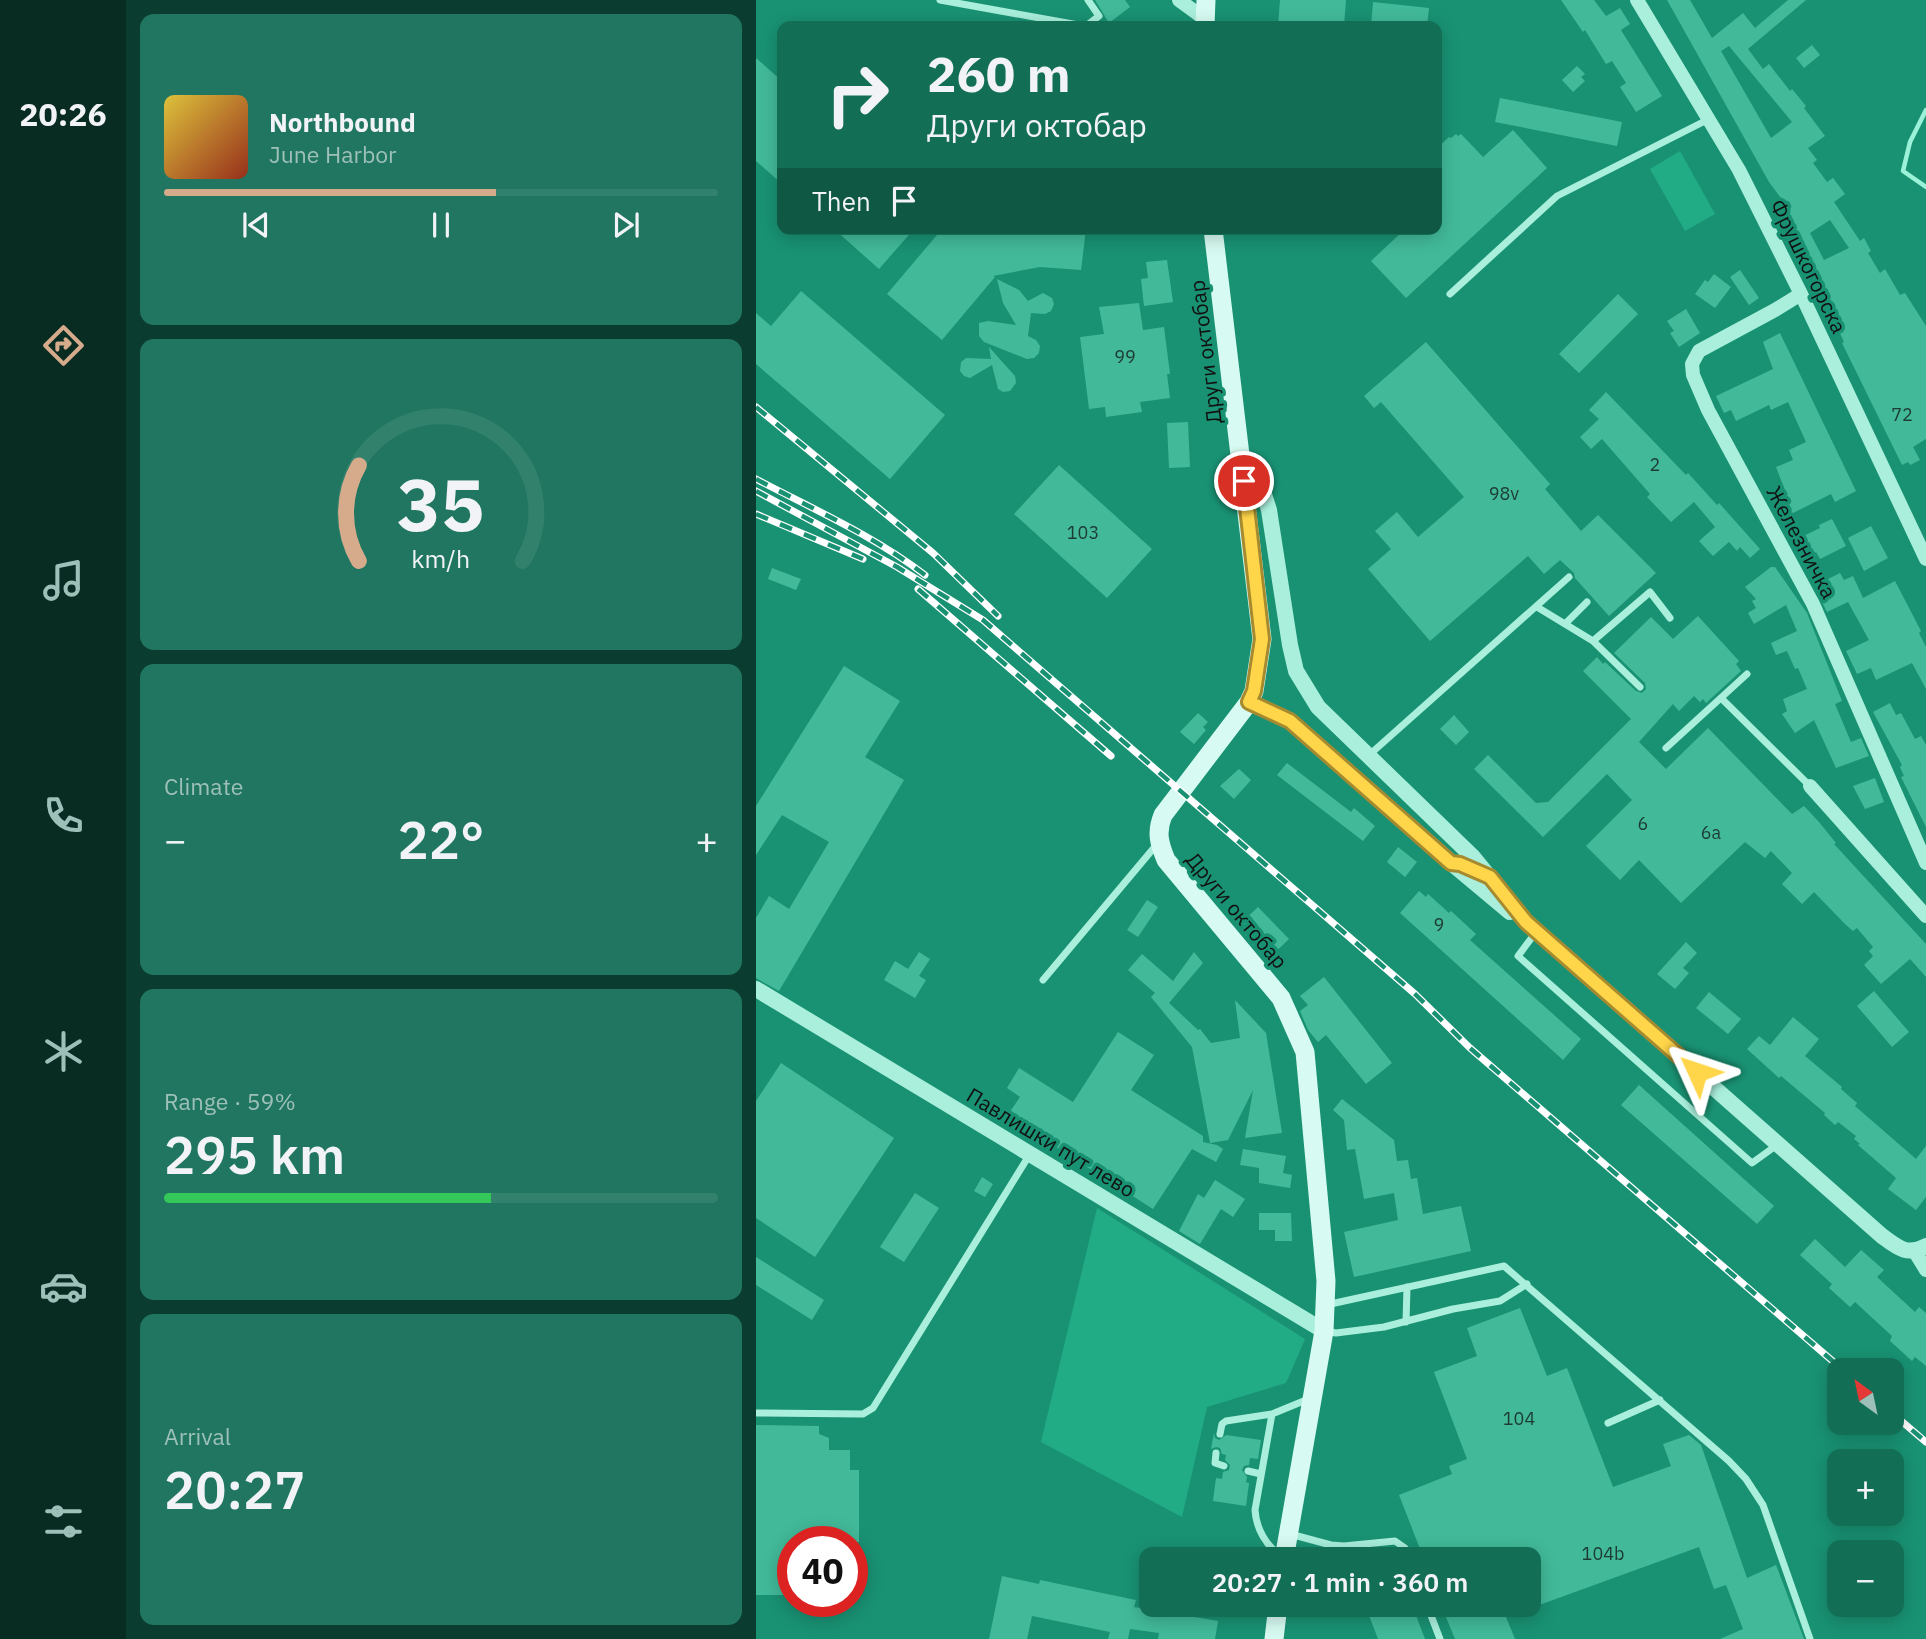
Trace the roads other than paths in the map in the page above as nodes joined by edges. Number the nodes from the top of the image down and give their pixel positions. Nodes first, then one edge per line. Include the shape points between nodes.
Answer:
1 (940, 0) edge
2 (1088, 0) edge
3 (1179, 0) edge
4 (1637, 0) edge
5 (1205, 15) edge
6 (1057, 21) edge
7 (1092, 21) edge
8 (1707, 120) junction
9 (1214, 235) edge
10 (1451, 294) dead end
11 (1801, 294) junction
12 (1240, 455) junction
13 (1926, 559) edge
14 (1569, 577) dead end
15 (1587, 601) dead end
16 (1537, 607) junction
17 (1670, 618) dead end
18 (1566, 623) junction
19 (1593, 641) junction
20 (1747, 674) dead end
21 (1640, 687) dead end
22 (1721, 698) junction
23 (1249, 702) junction
24 (1666, 748) dead end
25 (1368, 757) junction
26 (1810, 786) joint
27 (1450, 834) junction
28 (1158, 842) junction
29 (1447, 860) junction
30 (1926, 863) edge
31 (1490, 877) junction
32 (1926, 916) edge
33 (1532, 927) junction
34 (1043, 980) dead end
35 (756, 989) edge
36 (1777, 1144) junction
37 (1030, 1154) junction
38 (1921, 1249) edge
39 (1926, 1270) edge
40 (1527, 1284) junction
41 (1407, 1287) junction
42 (1325, 1305) junction
43 (1406, 1322) junction
44 (1324, 1331) junction
45 (1313, 1397) junction
46 (1660, 1400) junction
47 (756, 1413) edge
48 (1272, 1414) junction
49 (1608, 1423) dead end
50 (1220, 1434) dead end
51 (1216, 1453) dead end
52 (1224, 1466) dead end
53 (1248, 1471) dead end
54 (1261, 1474) junction
55 (1288, 1533) junction
56 (1270, 1547) edge
57 (1286, 1547) edge
58 (1404, 1547) edge
59 (1277, 1617) edge
60 (1432, 1617) edge
61 (1274, 1639) edge
62 (1440, 1639) edge
63 (1810, 1639) edge

1 - 6 lane
2 - 7 lane via 1098,16
3 - 5 street
4 - 8 street, Фрушкогорска
8 - 10 lane via 1557,196
8 - 11 street, Фрушкогорска via 1739,170
9 - 12 main road, Други октобар
11 - 13 street, Фрушкогорска
11 - 30 street, Железничка via 1699,351 1693,375 1812,604
12 - 23 main road, Други октобар via 1262,639
12 - 25 street via 1260,482 1269,510 1296,671 1318,707
14 - 16 lane
15 - 18 lane
16 - 18 lane
16 - 25 lane
17 - 19 lane via 1650,592
18 - 19 lane
19 - 21 lane
20 - 22 lane
22 - 24 lane
22 - 26 lane
23 - 28 main road, Други октобар via 1163,815
23 - 29 street via 1290,721
25 - 27 street
26 - 32 street
27 - 29 street
27 - 31 street
28 - 34 lane
28 - 42 main road, Други октобар via 1166,860 1281,998 1305,1052
29 - 31 street
29 - 33 street
31 - 33 street
33 - 36 street
33 - 36 lane via 1518,956 1752,1163
35 - 37 street, Павлишки пут лево
36 - 38 street via 1882,1236 1904,1250
37 - 44 street, Павлишки пут лево
37 - 47 lane via 873,1408 863,1414
38 - 39 street
40 - 41 lane via 1504,1266
40 - 43 lane via 1500,1300
40 - 46 lane
41 - 42 lane
41 - 43 lane
42 - 44 main road, Други октобар
43 - 44 lane
44 - 45 main road, Други октобар
45 - 48 lane
45 - 55 main road, Други октобар
46 - 49 lane
46 - 63 lane via 1729,1461 1763,1505
48 - 50 lane via 1226,1421
48 - 54 lane
51 - 52 lane via 1215,1463
53 - 54 lane
54 - 56 lane via 1256,1521
55 - 57 main road, Други октобар
55 - 58 lane via 1331,1545 1395,1541
59 - 61 main road
60 - 62 lane

